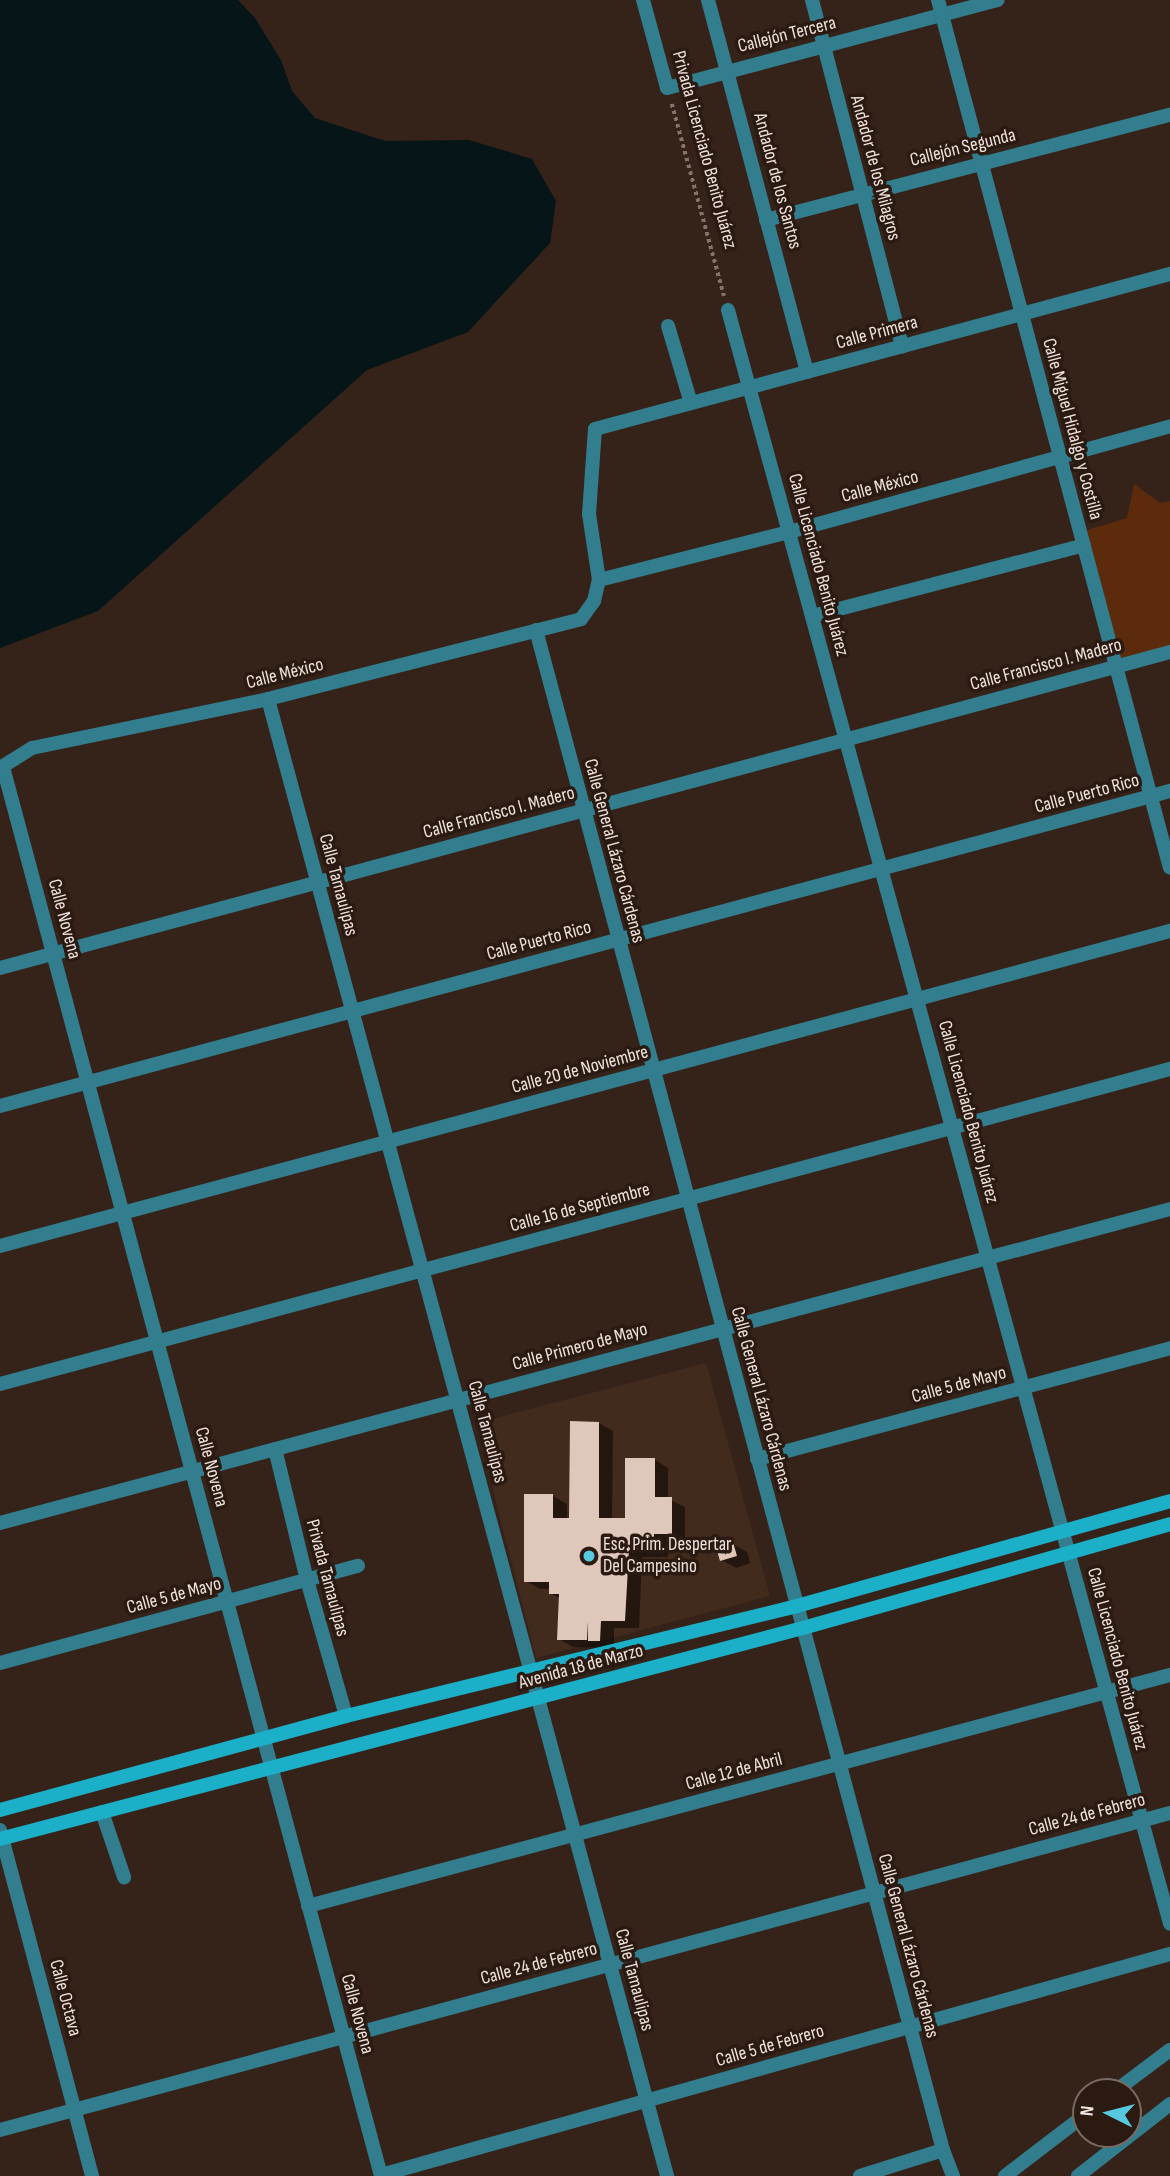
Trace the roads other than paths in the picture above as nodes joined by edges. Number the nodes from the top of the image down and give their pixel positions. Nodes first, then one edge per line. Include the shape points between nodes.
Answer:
1 (643, 0) edge
2 (708, 0) edge
3 (812, 0) edge
4 (938, 0) edge
5 (998, 0) edge
6 (942, 15) junction
7 (824, 46) junction
8 (728, 71) junction
9 (667, 88) joint
10 (1170, 116) edge
11 (981, 163) junction
12 (862, 194) junction
13 (766, 220) junction
14 (1170, 274) edge
15 (728, 310) road end
16 (1022, 314) junction
17 (668, 326) dead end
18 (902, 346) junction
19 (807, 372) junction
20 (749, 387) junction
21 (691, 403) junction
22 (1170, 426) edge
23 (1060, 457) junction
24 (789, 532) junction
25 (1084, 545) junction
26 (599, 580) junction
27 (812, 616) junction
28 (536, 630) junction
29 (1170, 652) edge
30 (1116, 666) junction
31 (268, 699) junction
32 (846, 739) junction
33 (2, 768) edge
34 (1170, 791) edge
35 (1151, 796) junction
36 (583, 810) junction
37 (1170, 867) edge
38 (881, 869) junction
39 (318, 882) junction
40 (1170, 931) edge
41 (618, 940) junction
42 (53, 953) junction
43 (0, 968) edge
44 (917, 999) junction
45 (352, 1011) junction
46 (1170, 1069) edge
47 (653, 1071) junction
48 (88, 1082) junction
49 (0, 1106) edge
50 (952, 1127) junction
51 (388, 1142) junction
52 (687, 1199) junction
53 (1170, 1209) edge
54 (122, 1213) junction
55 (0, 1246) edge
56 (988, 1258) junction
57 (423, 1270) junction
58 (722, 1329) junction
59 (157, 1342) junction
60 (1170, 1348) edge
61 (0, 1384) edge
62 (1023, 1387) junction
63 (458, 1400) junction
64 (275, 1449) junction
65 (757, 1459) junction
66 (192, 1471) junction
67 (1170, 1501) edge
68 (0, 1523) edge
69 (1170, 1524) edge
70 (1063, 1534) junction
71 (1068, 1552) junction
72 (358, 1566) dead end
73 (307, 1580) junction
74 (227, 1602) junction
75 (796, 1606) junction
76 (803, 1628) junction
77 (0, 1662) edge
78 (532, 1671) junction
79 (1170, 1675) edge
80 (1107, 1692) junction
81 (538, 1699) junction
82 (346, 1716) junction
83 (263, 1741) junction
84 (839, 1763) junction
85 (271, 1766) junction
86 (0, 1810) edge
87 (102, 1812) junction
88 (1170, 1813) edge
89 (1142, 1820) junction
90 (575, 1834) junction
91 (1, 1836) edge
92 (124, 1877) dead end
93 (874, 1893) junction
94 (308, 1906) junction
95 (1170, 1924) edge
96 (1170, 1954) edge
97 (610, 1964) junction
98 (910, 2027) junction
99 (343, 2037) junction
100 (1170, 2050) edge
101 (1133, 2078) edge
102 (647, 2101) junction
103 (1170, 2104) edge
104 (75, 2110) junction
105 (1072, 2125) edge
106 (0, 2130) edge
107 (943, 2150) junction
108 (93, 2176) edge
109 (381, 2176) edge
110 (667, 2176) edge
111 (860, 2176) edge
112 (953, 2176) edge
113 (1005, 2176) edge
114 (1078, 2176) edge

1 - 9 street, Privada Licenciado Benito Juárez
2 - 8 street, Andador de los Santos
3 - 7 street, Andador de los Milagros
4 - 6 street, Calle Miguel Hidalgo y Costilla
5 - 6 street, Callejón Tercera
6 - 7 street, Callejón Tercera
6 - 11 street, Calle Miguel Hidalgo y Costilla
7 - 8 street, Callejón Tercera
7 - 12 street, Andador de los Milagros
8 - 9 street, Callejón Tercera
8 - 13 street, Andador de los Santos
10 - 11 street, Callejón Segunda
11 - 12 street, Callejón Segunda
11 - 16 street, Calle Miguel Hidalgo y Costilla
12 - 13 street, Callejón Segunda
12 - 18 street, Andador de los Milagros
13 - 19 street, Andador de los Santos
14 - 16 street, Calle Primera
15 - 20 street, Calle Licenciado Benito Juárez
16 - 18 street, Calle Primera
16 - 23 street, Calle Miguel Hidalgo y Costilla
17 - 21 street
18 - 19 street, Calle Primera
19 - 20 street, Calle Primera
20 - 21 street, Calle Primera
20 - 24 street, Calle Licenciado Benito Juárez
21 - 26 street, Calle Primera via 595,429 589,514
22 - 23 street, Calle México
23 - 24 street, Calle México
23 - 25 street, Calle Miguel Hidalgo y Costilla
24 - 26 street, Calle México
24 - 27 street, Calle Licenciado Benito Juárez
25 - 27 street
25 - 30 street, Calle Miguel Hidalgo y Costilla
26 - 28 street, Calle México via 594,601 581,619
27 - 32 street, Calle Licenciado Benito Juárez
28 - 31 street, Calle México
28 - 36 street, Calle General Lázaro Cárdenas
29 - 30 street, Calle Francisco I. Madero
30 - 32 street, Calle Francisco I. Madero
30 - 35 street, Calle Miguel Hidalgo y Costilla
31 - 33 street, Calle México via 32,748
31 - 39 street, Calle Tamaulipas
32 - 36 street, Calle Francisco I. Madero
32 - 38 street, Calle Licenciado Benito Juárez
33 - 42 street, Calle Novena
34 - 35 street, Calle Puerto Rico
35 - 37 street, Calle Miguel Hidalgo y Costilla
35 - 38 street, Calle Puerto Rico
36 - 39 street, Calle Francisco I. Madero
36 - 41 street, Calle General Lázaro Cárdenas
38 - 41 street, Calle Puerto Rico
38 - 44 street, Calle Licenciado Benito Juárez
39 - 42 street, Calle Francisco I. Madero
39 - 45 street, Calle Tamaulipas
40 - 44 street, Calle 20 de Noviembre
41 - 45 street, Calle Puerto Rico
41 - 47 street, Calle General Lázaro Cárdenas
42 - 43 street, Calle Francisco I. Madero
42 - 48 street, Calle Novena
44 - 47 street, Calle 20 de Noviembre
44 - 50 street, Calle Licenciado Benito Juárez
45 - 48 street, Calle Puerto Rico
45 - 51 street, Calle Tamaulipas
46 - 50 street, Calle 16 de Septiembre
47 - 51 street, Calle 20 de Noviembre
47 - 52 street, Calle General Lázaro Cárdenas
48 - 49 street, Calle Puerto Rico
48 - 54 street, Calle Novena
50 - 52 street, Calle 16 de Septiembre
50 - 56 street, Calle Licenciado Benito Juárez
51 - 54 street, Calle 20 de Noviembre
51 - 57 street, Calle Tamaulipas
52 - 57 street, Calle 16 de Septiembre
52 - 58 street, Calle General Lázaro Cárdenas
53 - 56 street, Calle Primero de Mayo
54 - 55 street, Calle 20 de Noviembre
54 - 59 street, Calle Novena
56 - 58 street, Calle Primero de Mayo
56 - 62 street, Calle Licenciado Benito Juárez
57 - 59 street, Calle 16 de Septiembre
57 - 63 street, Calle Tamaulipas
58 - 63 street, Calle Primero de Mayo
58 - 65 street, Calle General Lázaro Cárdenas
59 - 61 street, Calle 16 de Septiembre
59 - 66 street, Calle Novena
60 - 62 street, Calle 5 de Mayo
62 - 65 street, Calle 5 de Mayo
62 - 70 street, Calle Licenciado Benito Juárez
63 - 64 street, Calle Primero de Mayo
63 - 78 street, Calle Tamaulipas
64 - 66 street, Calle Primero de Mayo
64 - 73 street, Privada Tamaulipas
65 - 75 street, Calle General Lázaro Cárdenas
66 - 68 street, Calle Primero de Mayo
66 - 74 street, Calle Novena
67 - 70 street, Avenida 18 de Marzo
69 - 71 street, Avenida 18 de Marzo
70 - 71 street, Calle Licenciado Benito Juárez
70 - 75 street, Avenida 18 de Marzo
71 - 76 street, Avenida 18 de Marzo
71 - 80 street, Calle Licenciado Benito Juárez
72 - 73 street, Calle 5 de Mayo
73 - 74 street, Calle 5 de Mayo
73 - 82 street, Privada Tamaulipas
74 - 77 street, Calle 5 de Mayo
74 - 83 street, Calle Novena
75 - 76 street, Calle General Lázaro Cárdenas
75 - 78 street, Avenida 18 de Marzo
76 - 81 street, Avenida 18 de Marzo
76 - 84 street, Calle General Lázaro Cárdenas
78 - 81 street, Calle Tamaulipas
78 - 82 street, Avenida 18 de Marzo
79 - 80 street, Calle 12 de Abril
80 - 84 street, Calle 12 de Abril
80 - 89 street, Calle Licenciado Benito Juárez
81 - 85 street, Avenida 18 de Marzo
81 - 90 street, Calle Tamaulipas
82 - 83 street, Avenida 18 de Marzo
83 - 85 street, Calle Novena
83 - 86 street, Avenida 18 de Marzo
84 - 90 street, Calle 12 de Abril
84 - 93 street, Calle General Lázaro Cárdenas
85 - 87 street, Avenida 18 de Marzo
85 - 94 street, Calle Novena
87 - 91 street, Avenida 18 de Marzo
87 - 92 street
88 - 89 street, Calle 24 de Febrero
89 - 93 street, Calle 24 de Febrero
89 - 95 street, Calle Licenciado Benito Juárez
90 - 94 street, Calle 12 de Abril
90 - 97 street, Calle Tamaulipas
91 - 104 street, Calle Octava
93 - 97 street, Calle 24 de Febrero
93 - 98 street, Calle General Lázaro Cárdenas
94 - 99 street, Calle Novena
96 - 98 street, Calle 5 de Febrero
97 - 99 street, Calle 24 de Febrero
97 - 102 street, Calle Tamaulipas
98 - 102 street, Calle 5 de Febrero
98 - 107 street, Calle General Lázaro Cárdenas
99 - 104 street, Calle 24 de Febrero
99 - 109 street, Calle Novena
100 - 101 street
102 - 109 street, Calle 5 de Febrero
102 - 110 street, Calle Tamaulipas
103 - 114 street
104 - 106 street, Calle 24 de Febrero
104 - 108 street, Calle Octava
105 - 113 street
107 - 111 street
107 - 112 street, Calle General Lázaro Cárdenas

